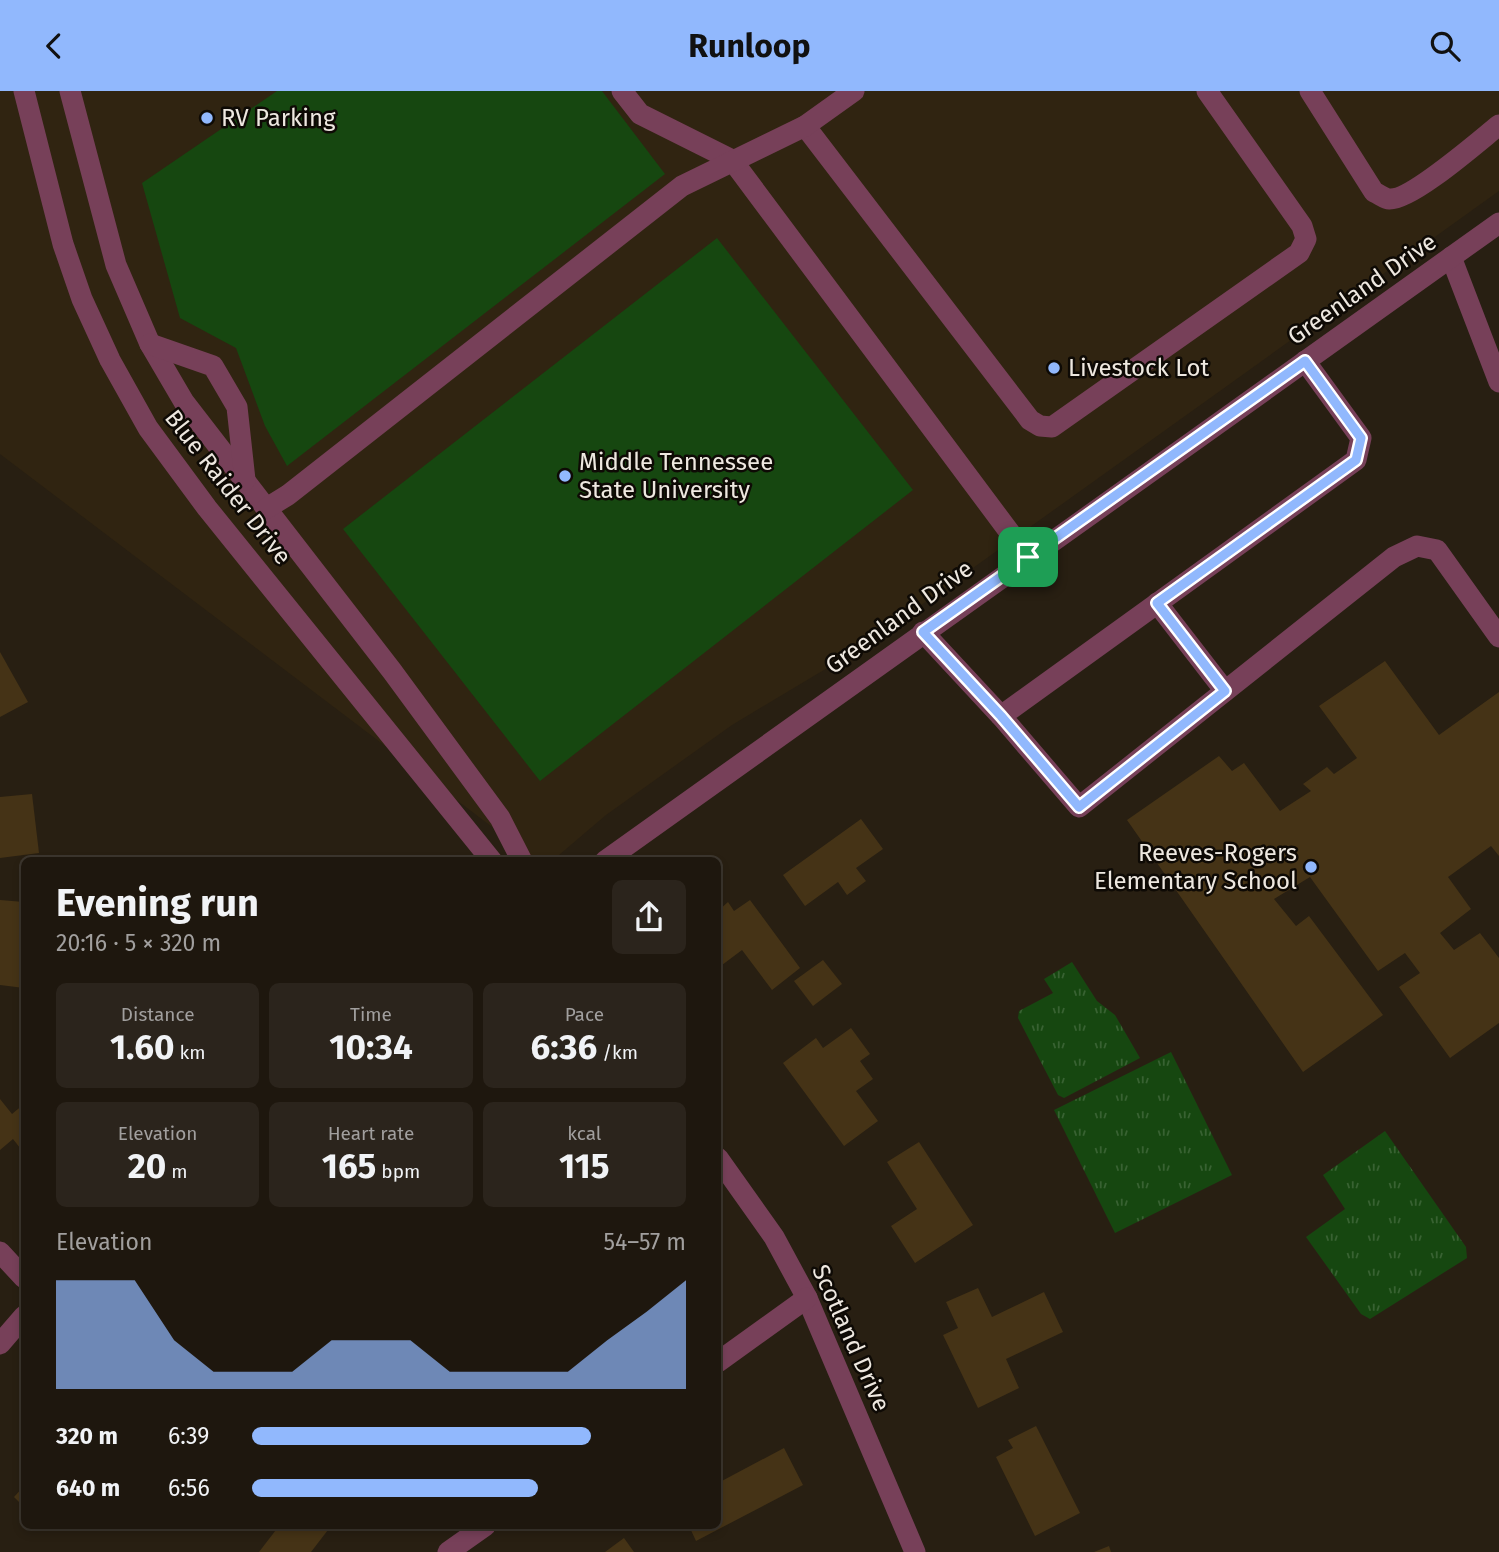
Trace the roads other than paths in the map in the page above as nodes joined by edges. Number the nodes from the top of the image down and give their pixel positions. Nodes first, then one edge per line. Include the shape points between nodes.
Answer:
1 (23, 91) edge
2 (70, 91) edge
3 (622, 91) edge
4 (854, 91) edge
5 (1207, 91) edge
6 (1310, 91) edge
7 (1499, 125) edge
8 (805, 126) junction
9 (732, 160) junction
10 (1499, 223) edge
11 (1451, 257) junction
12 (150, 344) junction
13 (1305, 361) junction
14 (1499, 382) edge
15 (246, 482) junction
16 (267, 508) junction
17 (1028, 557) junction
18 (1157, 603) junction
19 (923, 632) junction
20 (1499, 637) edge
21 (1225, 691) junction
22 (1001, 716) junction
23 (489, 857) edge
24 (520, 857) edge
25 (611, 857) edge
26 (721, 1162) edge
27 (0, 1252) edge
28 (21, 1275) edge
29 (807, 1298) junction
30 (21, 1320) edge
31 (0, 1344) edge
32 (721, 1360) edge
33 (481, 1529) edge
34 (448, 1552) edge
35 (915, 1552) edge

1 - 23 street, Blue Raider Drive via 82,299 148,428 207,508
2 - 12 street, Blue Raider Drive via 116,265
3 - 9 street via 640,114
4 - 8 street
5 - 8 street via 1302,226 1306,239 1300,253 1052,427 1030,420
6 - 7 street via 1374,192 1388,199 1400,197 1441,172
8 - 9 street
9 - 16 street via 682,186
9 - 17 street
10 - 11 street, Greenland Drive
11 - 13 street, Greenland Drive
11 - 14 street
12 - 15 street, Blue Raider Drive via 184,401
12 - 15 street via 213,366 237,407
13 - 17 street, Greenland Drive
13 - 18 street via 1361,438 1356,460
15 - 16 street, Blue Raider Drive
16 - 24 street, Blue Raider Drive via 500,818
17 - 19 street, Greenland Drive
18 - 21 street
18 - 22 street
19 - 22 street
19 - 25 street, Greenland Drive
20 - 21 street via 1437,550 1417,546 1394,557
21 - 22 street via 1079,807
26 - 29 street, Scotland Drive via 774,1237
27 - 28 street
29 - 32 street
29 - 35 street, Scotland Drive
30 - 31 street
33 - 34 street

